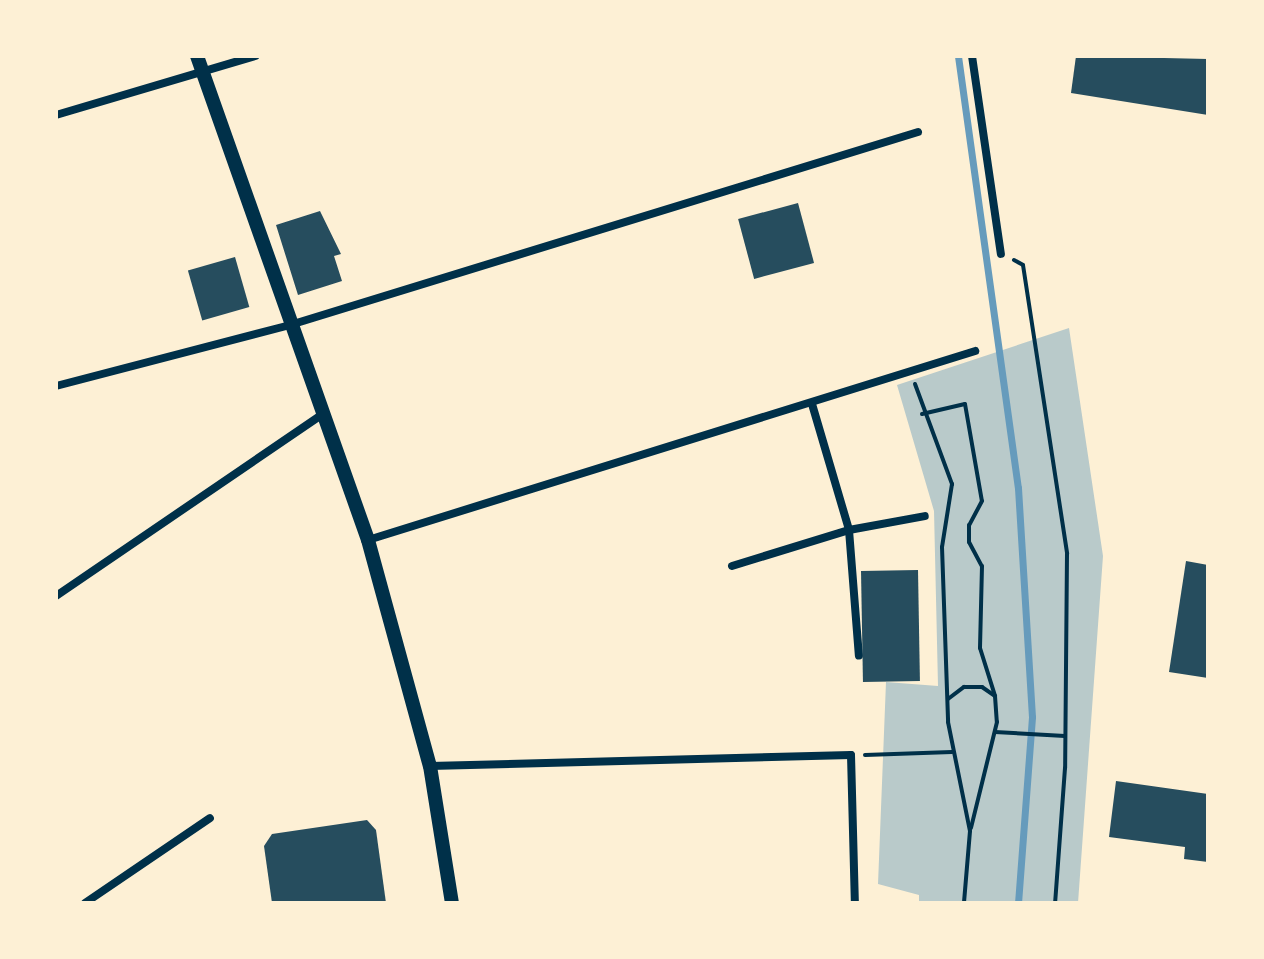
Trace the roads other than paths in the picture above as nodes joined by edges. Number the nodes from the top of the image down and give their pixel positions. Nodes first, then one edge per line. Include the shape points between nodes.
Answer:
1 (255, 56) edge
2 (972, 56) edge
3 (199, 63) edge
4 (56, 115) edge
5 (918, 132) dead end
6 (1001, 254) road end
7 (290, 325) junction
8 (975, 351) dead end
9 (56, 386) edge
10 (812, 404) junction
11 (325, 412) junction
12 (925, 516) dead end
13 (849, 530) junction
14 (368, 540) junction
15 (732, 566) dead end
16 (56, 596) edge
17 (859, 656) dead end
18 (430, 766) junction
19 (210, 818) dead end
20 (85, 903) edge
21 (452, 903) edge
22 (855, 903) edge

1 - 3 street
2 - 6 street
3 - 4 street
3 - 7 street
5 - 7 street
7 - 9 street
7 - 11 street
8 - 10 street
10 - 13 street
10 - 14 street
11 - 14 street
11 - 16 street
12 - 13 street
13 - 15 street
13 - 17 street
14 - 18 street
18 - 21 street
18 - 22 street via 851,755
19 - 20 street

